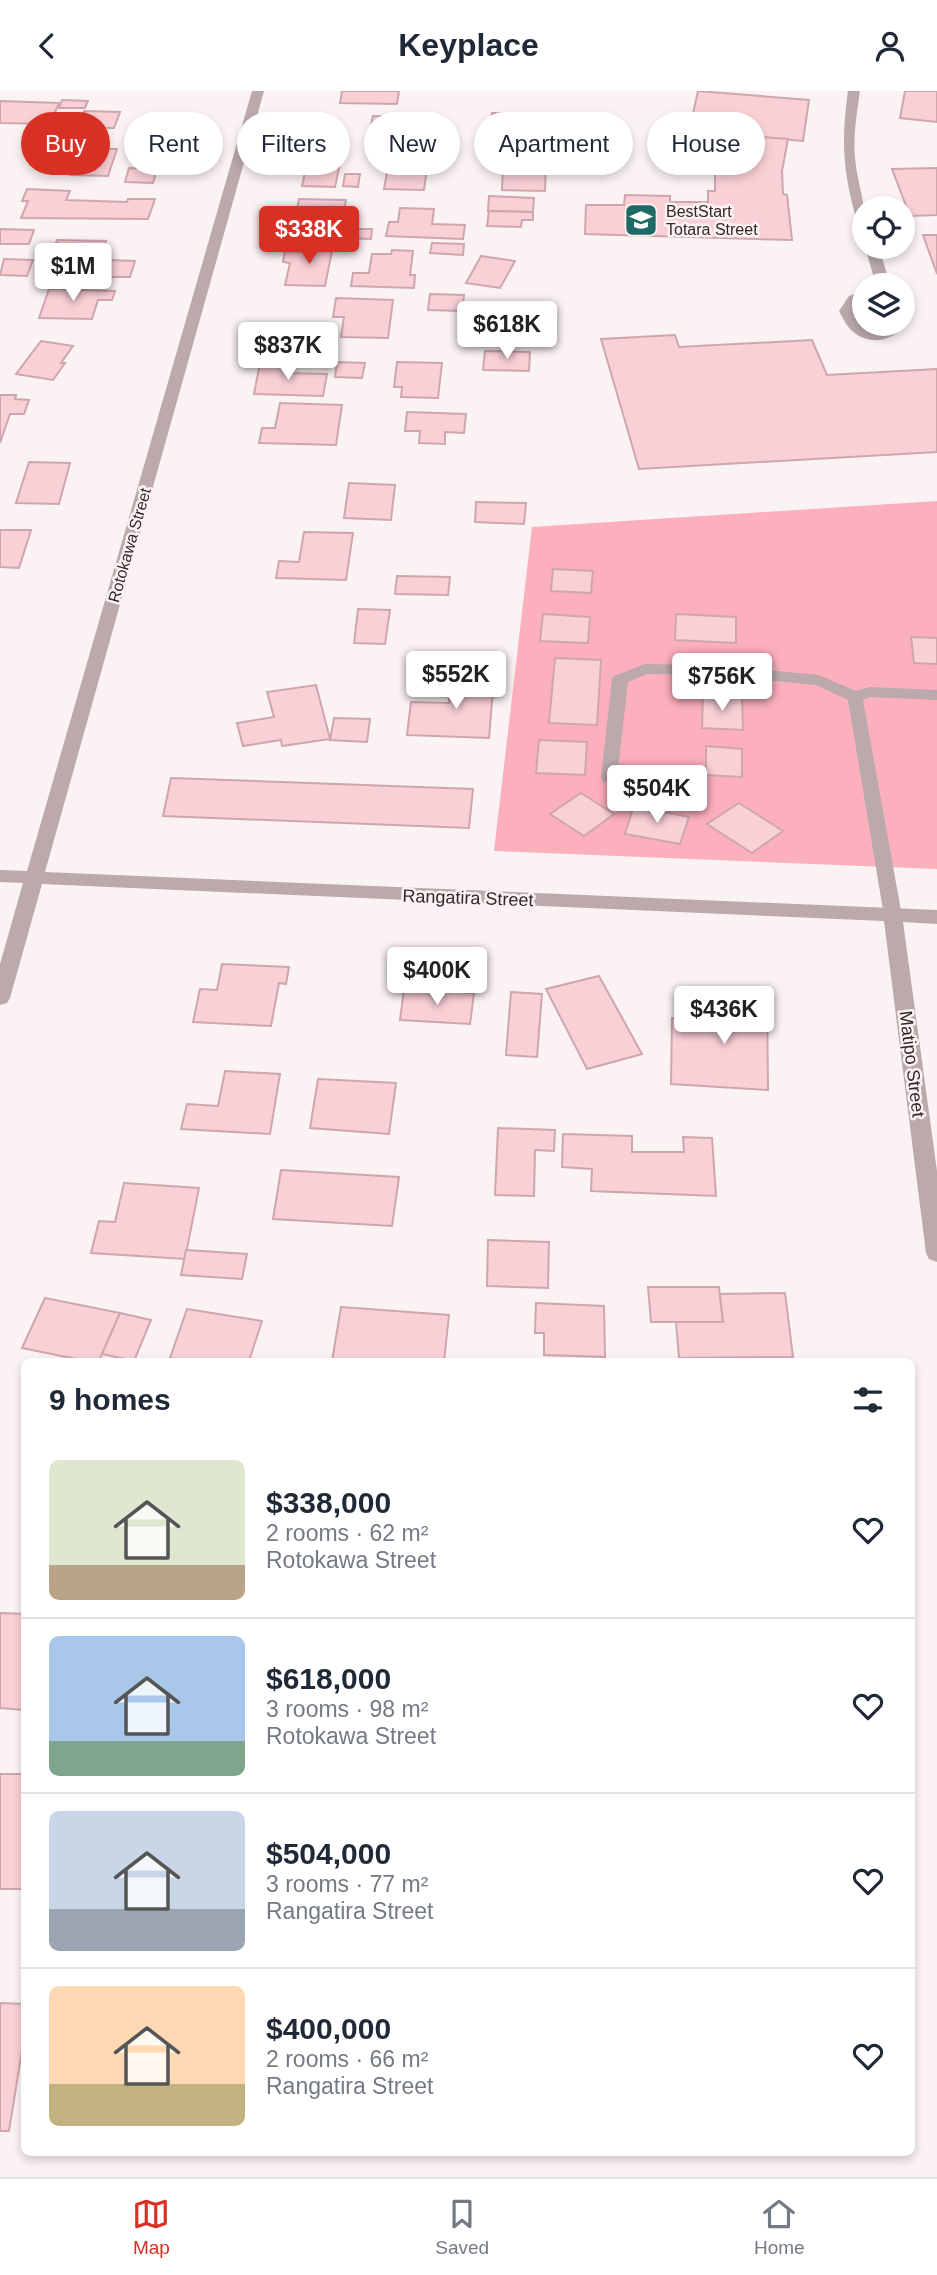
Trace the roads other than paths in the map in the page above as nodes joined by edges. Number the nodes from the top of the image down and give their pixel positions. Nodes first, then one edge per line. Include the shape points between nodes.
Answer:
1 (258, 91) edge
2 (854, 91) edge
3 (856, 196) edge
4 (915, 298) edge
5 (852, 302) edge
6 (927, 304) dead end
7 (852, 322) edge
8 (922, 331) dead end
9 (915, 332) edge
10 (937, 695) edge
11 (855, 697) junction
12 (610, 778) dead end
13 (0, 876) edge
14 (34, 879) junction
15 (893, 916) junction
16 (937, 917) edge
17 (0, 998) edge
18 (937, 1253) edge

1 - 14 street, Rotokawa Street
2 - 3 street via 846,154
4 - 6 street
5 - 7 street via 848,305
8 - 9 street
10 - 11 lane via 869,692
11 - 12 lane via 819,680 645,669 620,679
11 - 15 lane
13 - 14 street, Rangatira Street
14 - 15 street, Rangatira Street
14 - 17 street, Rotokawa Street
15 - 16 street, Rangatira Street
15 - 18 street, Matipo Street

